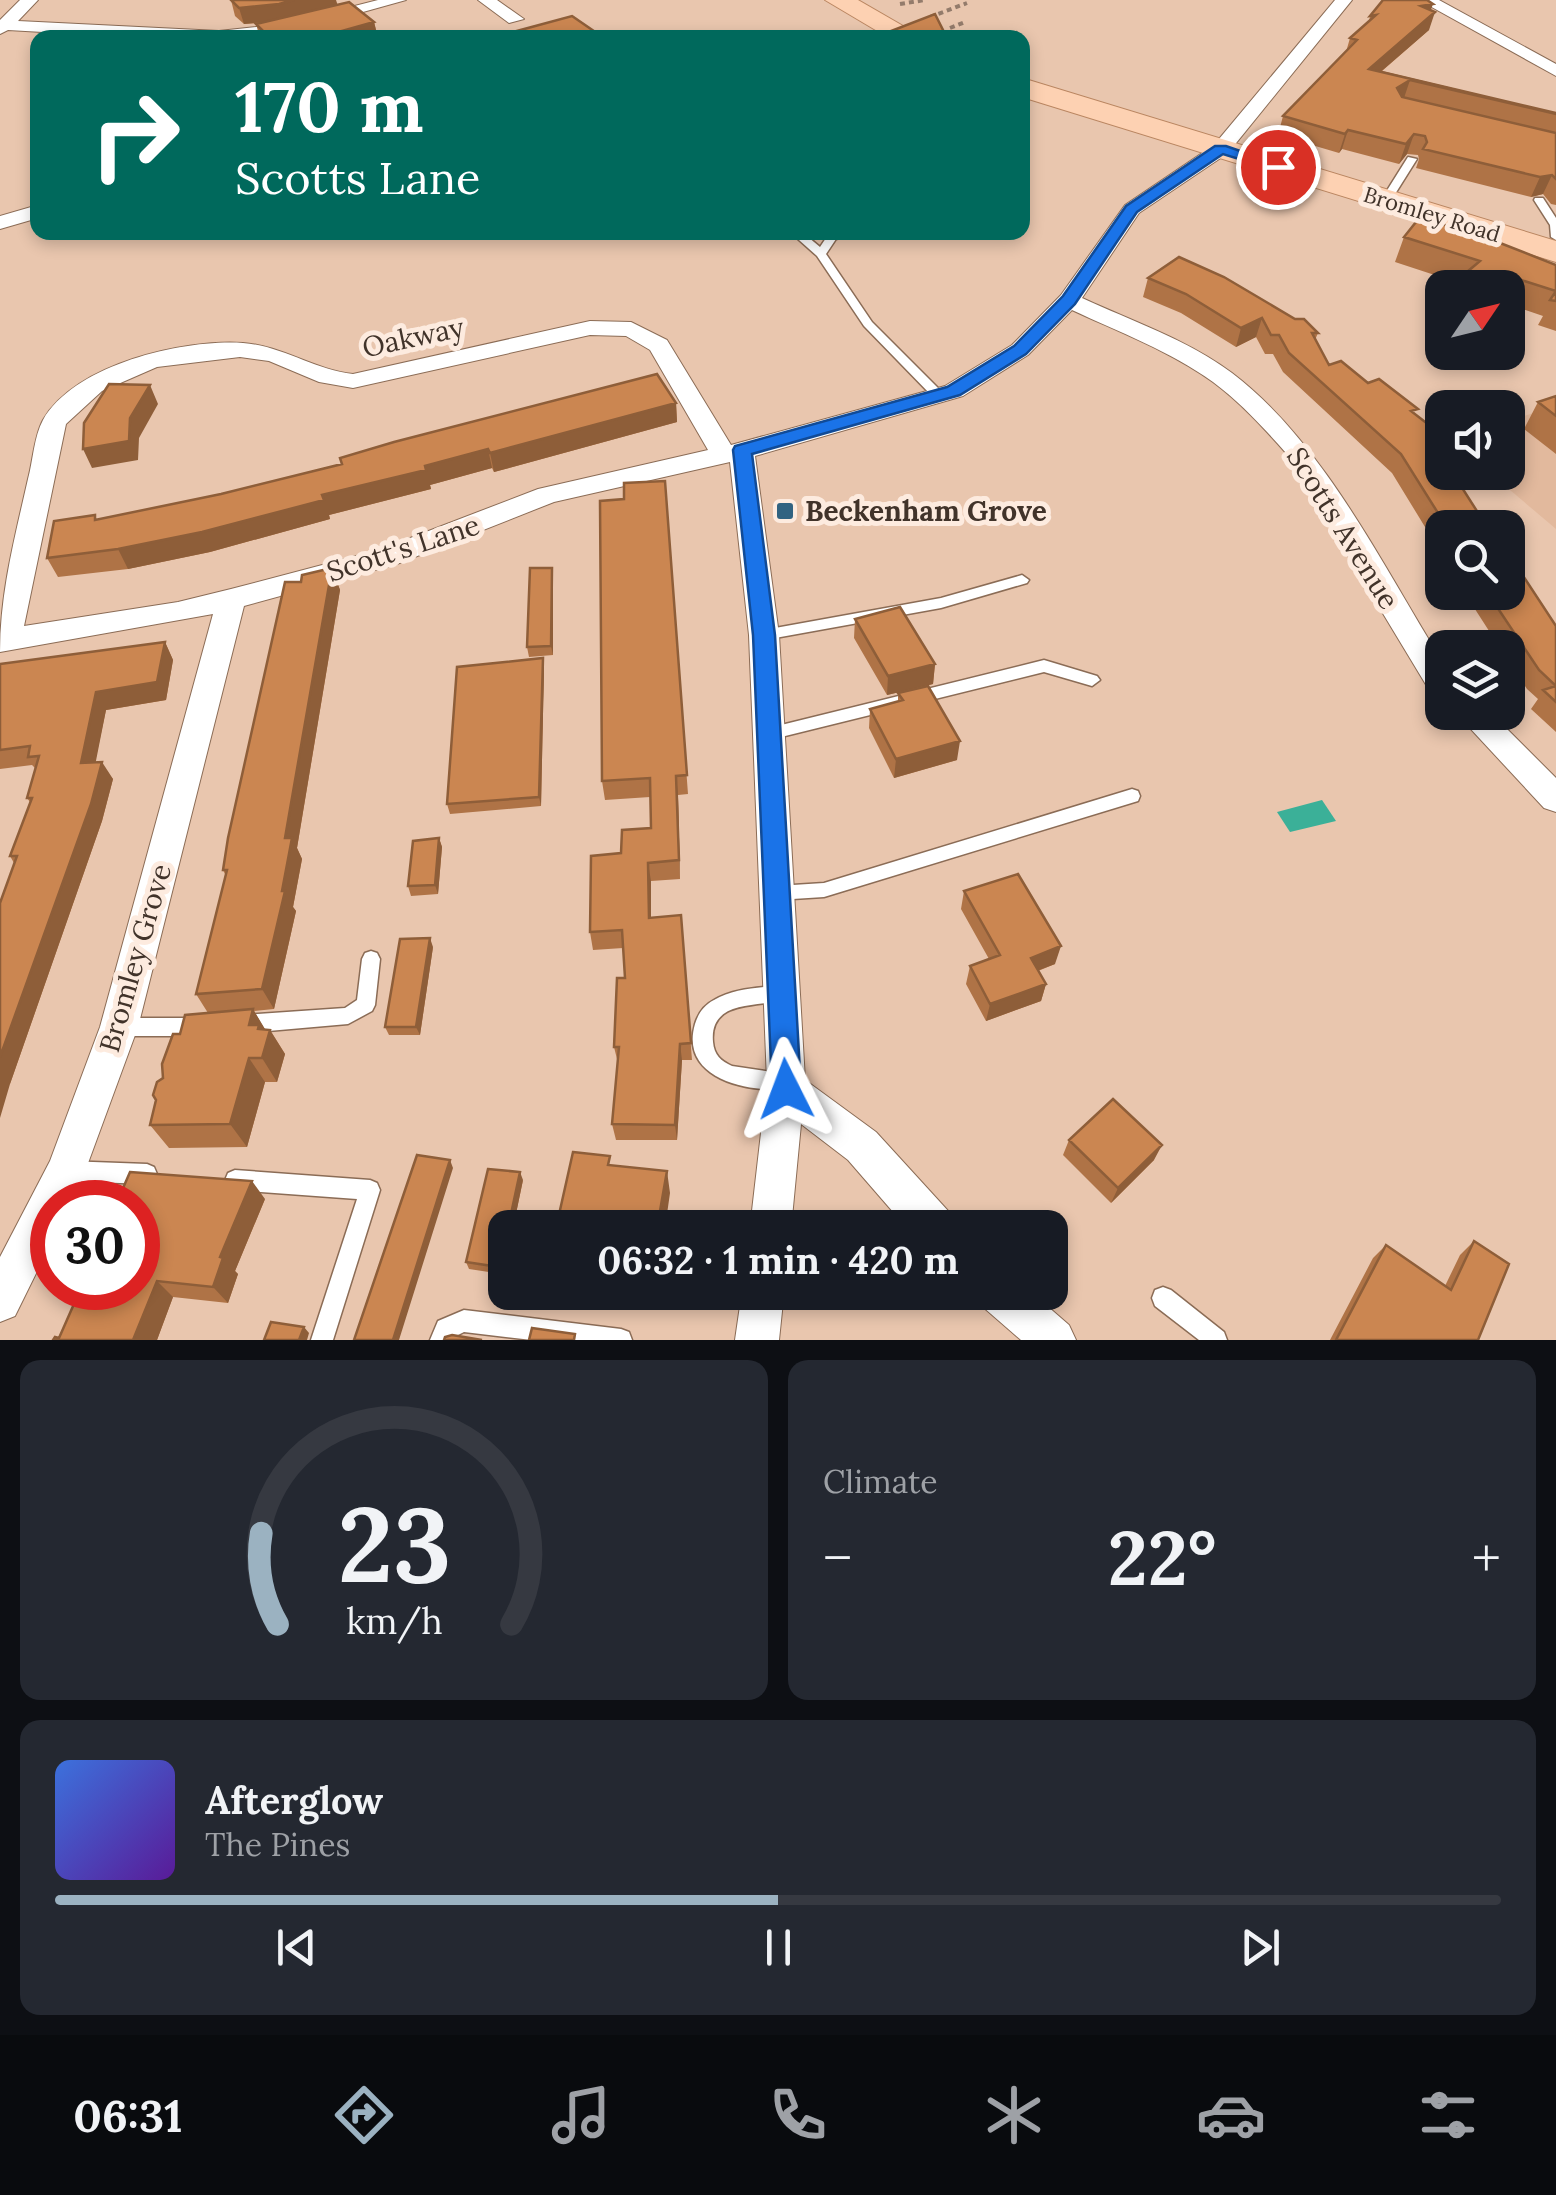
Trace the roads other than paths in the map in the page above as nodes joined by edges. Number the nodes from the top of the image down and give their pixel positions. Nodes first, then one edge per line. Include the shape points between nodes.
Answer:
1 (30, 0) edge
2 (398, 0) edge
3 (486, 0) edge
4 (838, 0) edge
5 (1344, 0) edge
6 (1427, 0) edge
7 (515, 20) dead end
8 (2, 27) edge
9 (74, 30) edge
10 (284, 30) edge
11 (888, 30) edge
12 (1556, 71) edge
13 (1030, 90) edge
14 (1221, 149) junction
15 (1412, 159) edge
16 (1386, 200) junction
17 (1539, 200) dead end
18 (30, 214) edge
19 (0, 223) edge
20 (1556, 236) edge
21 (805, 240) edge
22 (830, 240) edge
23 (1556, 252) edge
24 (822, 254) junction
25 (1069, 300) junction
26 (938, 395) junction
27 (733, 453) junction
28 (1022, 580) dead end
29 (231, 600) junction
30 (764, 635) junction
31 (3, 640) edge
32 (1425, 657) edge
33 (1092, 680) dead end
34 (1488, 730) edge
35 (769, 734) junction
36 (1132, 796) dead end
37 (1556, 799) edge
38 (776, 893) junction
39 (371, 959) dead end
40 (782, 993) junction
41 (119, 1026) junction
42 (786, 1085) junction
43 (66, 1170) junction
44 (172, 1176) edge
45 (210, 1178) edge
46 (772, 1210) edge
47 (919, 1210) edge
48 (1162, 1298) dead end
49 (0, 1301) edge
50 (761, 1310) edge
51 (1019, 1310) edge
52 (322, 1340) edge
53 (440, 1340) edge
54 (621, 1340) edge
55 (757, 1340) edge
56 (1054, 1340) edge
57 (1216, 1340) edge

1 - 8 street
2 - 10 street
3 - 7 street
4 - 11 main road
5 - 14 street, Scott's Lane
6 - 12 street
8 - 9 street
13 - 14 main road, Bromley Road
14 - 16 main road, Bromley Road
14 - 25 street, Scott's Lane via 1132,209
15 - 16 lane
16 - 23 main road, Bromley Road
17 - 20 lane
18 - 19 street
21 - 24 lane
22 - 24 lane
24 - 26 lane via 868,324
25 - 26 street, Scott's Lane via 1020,350
25 - 32 street, Scotts Avenue via 1188,355 1264,413 1296,448
26 - 27 street, Scott's Lane
27 - 29 street, Scott's Lane via 547,496 387,557
27 - 30 street
27 - 31 street, Oakway via 659,346 631,329 590,328 353,380 316,376 266,353 186,354 109,378 64,406 54,422
28 - 30 lane via 941,603
29 - 31 street, Scott's Lane
29 - 41 street, Bromley Grove
30 - 35 street
33 - 35 lane via 1044,666
34 - 37 street
35 - 38 street
36 - 38 lane via 824,890
38 - 40 street
39 - 41 lane via 366,1005 348,1016
40 - 42 street
40 - 42 lane via 715,1008 706,1016 702,1046 716,1069
41 - 43 street, Bromley Grove
42 - 46 street
42 - 47 street via 862,1146
43 - 44 lane
43 - 49 street, Bromley Grove
45 - 52 lane via 370,1190
48 - 57 lane
50 - 55 street
51 - 56 street
53 - 54 lane via 464,1320

